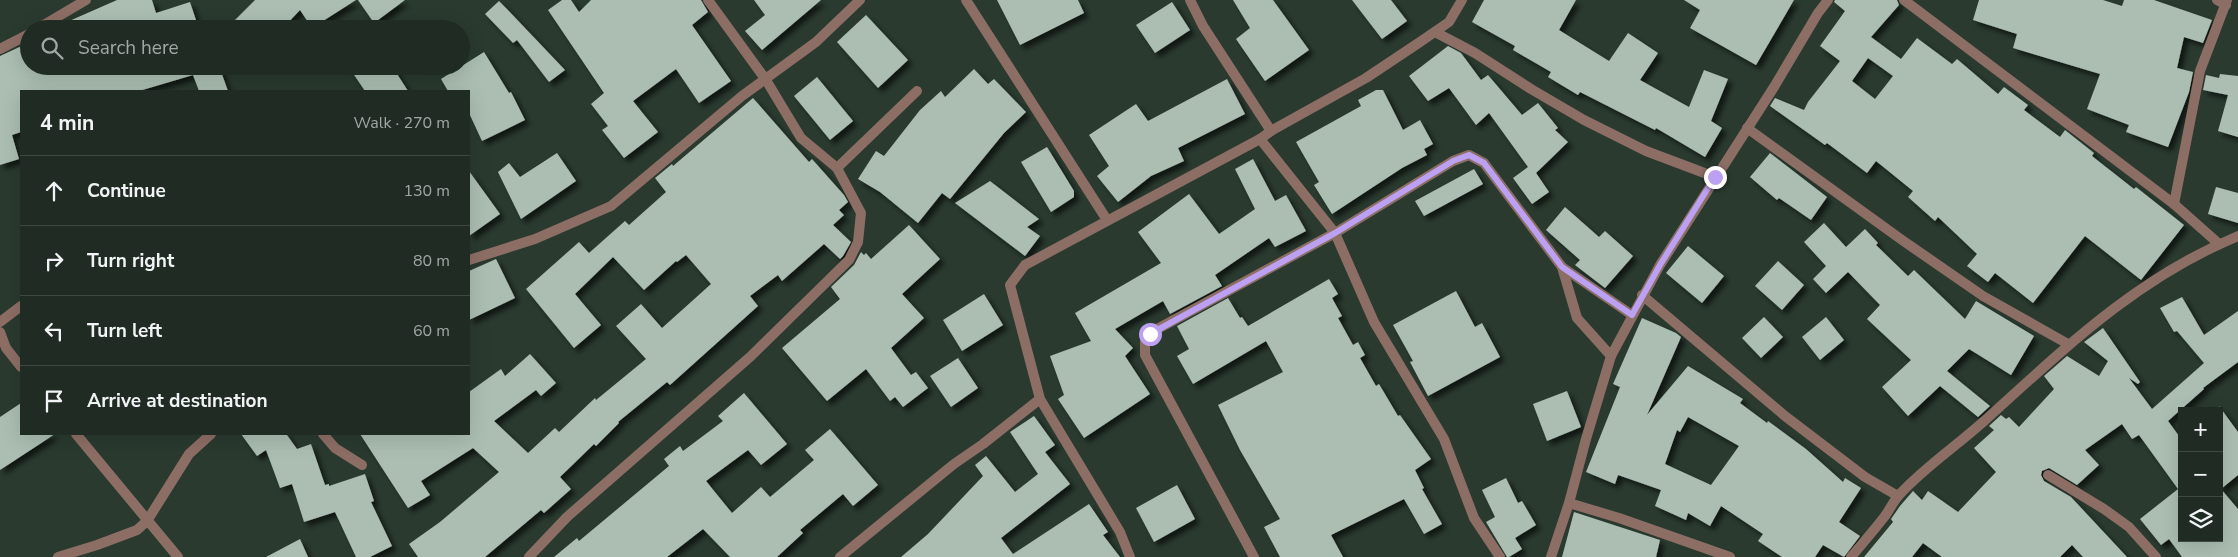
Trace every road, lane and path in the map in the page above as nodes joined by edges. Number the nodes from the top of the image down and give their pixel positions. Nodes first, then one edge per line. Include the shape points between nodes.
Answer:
1 (86, 0) edge
2 (708, 0) edge
3 (860, 0) edge
4 (966, 0) edge
5 (1190, 0) edge
6 (1462, 0) edge
7 (1828, 0) edge
8 (1904, 0) edge
9 (2223, 2) edge
10 (52, 20) edge
11 (1435, 32) junction
12 (20, 39) edge
13 (0, 49) edge
14 (766, 80) junction
15 (917, 91) dead end
16 (1747, 128) junction
17 (1270, 131) junction
18 (1260, 139) junction
19 (837, 168) junction
20 (1715, 177) junction
21 (2174, 204) junction
22 (1107, 220) junction
23 (1335, 233) junction
24 (2238, 236) edge
25 (2219, 244) junction
26 (470, 260) edge
27 (1562, 267) junction
28 (1642, 295) junction
29 (20, 307) edge
30 (1632, 315) junction
31 (0, 322) edge
32 (0, 336) edge
33 (2068, 344) junction
34 (1611, 356) junction
35 (20, 365) edge
36 (1040, 399) junction
37 (77, 435) edge
38 (210, 435) edge
39 (324, 435) edge
40 (362, 465) dead end
41 (2048, 475) dead end
42 (1898, 496) junction
43 (1569, 503) junction
44 (148, 521) junction
45 (58, 557) edge
46 (178, 557) edge
47 (529, 557) edge
48 (840, 557) edge
49 (1130, 557) edge
50 (1254, 557) edge
51 (1500, 557) edge
52 (1551, 557) edge
53 (1730, 557) edge
54 (1852, 557) edge
55 (2156, 557) edge

1 - 10 street
2 - 14 street
3 - 14 street via 816,42
4 - 22 street
5 - 17 street
6 - 11 street via 1449,22
7 - 16 street
8 - 21 street
9 - 21 street via 2200,71
11 - 17 street via 1366,78
11 - 20 street via 1476,53 1584,120 1646,151
12 - 13 street
14 - 19 street via 801,138
14 - 26 street via 742,96 611,206 535,240
15 - 19 street
16 - 20 street
16 - 33 street via 1983,296
17 - 18 street
18 - 22 street
18 - 23 street
19 - 47 street via 860,214 858,242 849,260 750,357 566,517
20 - 28 street
21 - 25 street
22 - 36 street via 1025,265 1010,285
23 - 27 street via 1453,161 1469,155 1484,163
23 - 50 street via 1161,326 1148,334 1145,340 1145,355
23 - 51 street via 1374,322 1444,439 1474,518
24 - 25 street
25 - 33 street via 2130,295
27 - 30 street
27 - 34 street via 1577,318
28 - 30 street
28 - 42 street via 1785,416 1865,477
29 - 31 street
30 - 34 street
32 - 35 street
33 - 42 street
34 - 43 street
36 - 48 street
36 - 49 street via 1120,532
37 - 44 street
38 - 44 street via 189,454
39 - 40 street via 335,448
41 - 55 street via 2129,527
42 - 54 street
43 - 52 street
43 - 53 street
44 - 45 street via 137,530
44 - 46 street

